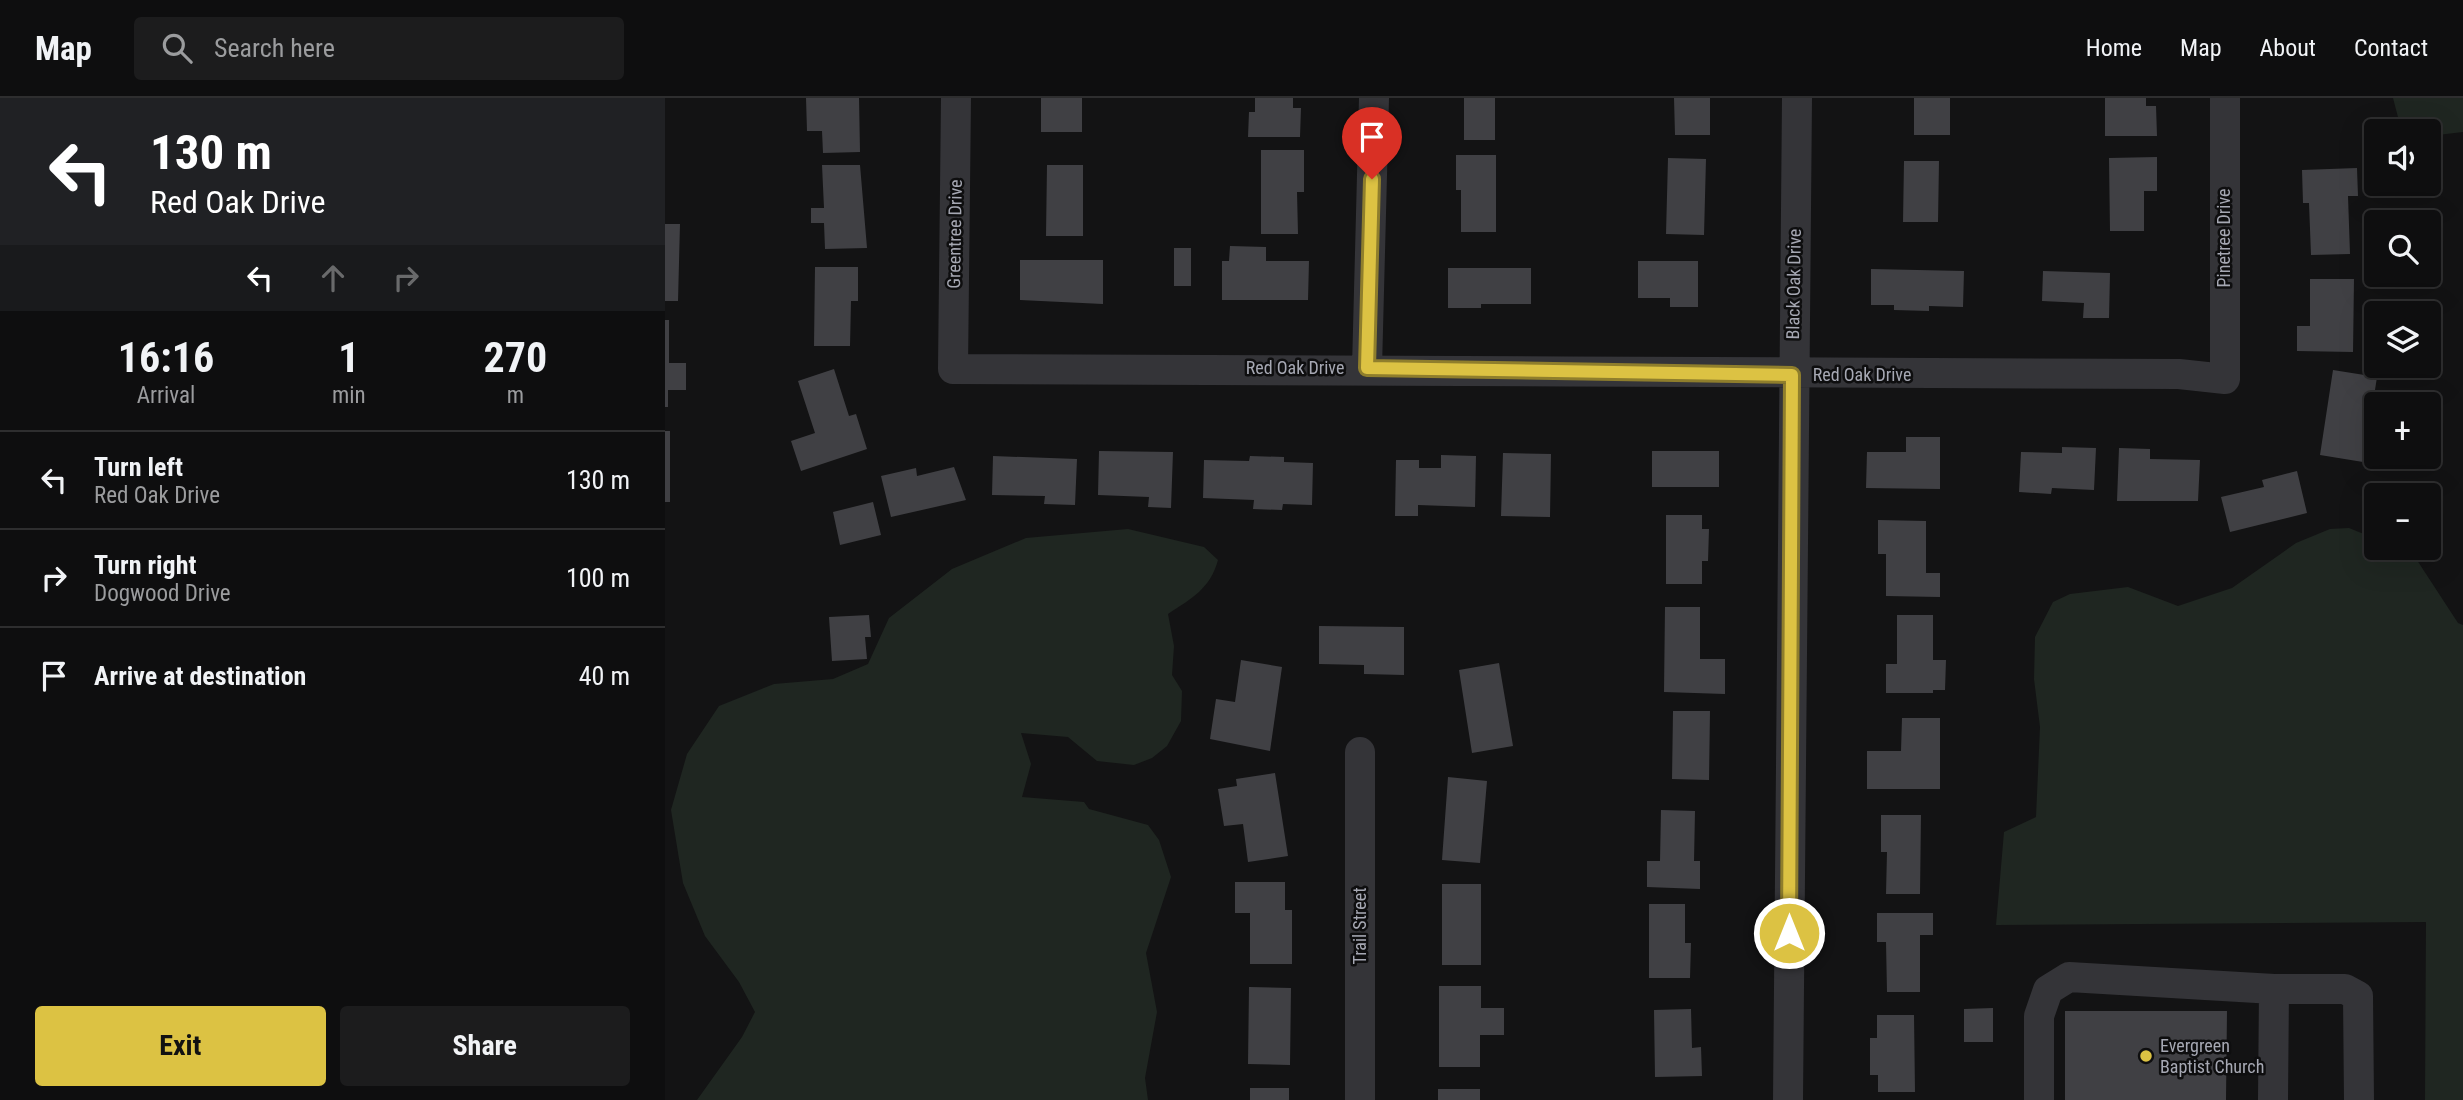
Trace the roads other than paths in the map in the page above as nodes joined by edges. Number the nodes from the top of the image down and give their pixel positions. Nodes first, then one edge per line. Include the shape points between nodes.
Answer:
1 (956, 98) edge
2 (1374, 98) edge
3 (1797, 98) edge
4 (2225, 98) edge
5 (1367, 368) junction
6 (953, 369) joint
7 (1792, 375) junction
8 (2225, 379) joint
9 (1360, 752) dead end
10 (2274, 989) junction
11 (1360, 1100) edge
12 (1788, 1100) edge
13 (2039, 1100) edge
14 (2273, 1100) edge
15 (2359, 1100) edge

1 - 6 street, Greentree Drive
2 - 5 street
3 - 7 street, Black Oak Drive
4 - 8 street, Pinetree Drive
5 - 6 street, Red Oak Drive
5 - 7 street, Red Oak Drive
7 - 8 street, Red Oak Drive via 2179,374
7 - 12 street, Black Oak Drive
9 - 11 street, Trail Street
10 - 13 street via 2069,977 2048,990 2039,1016
10 - 14 street
10 - 15 street via 2345,989 2358,996

